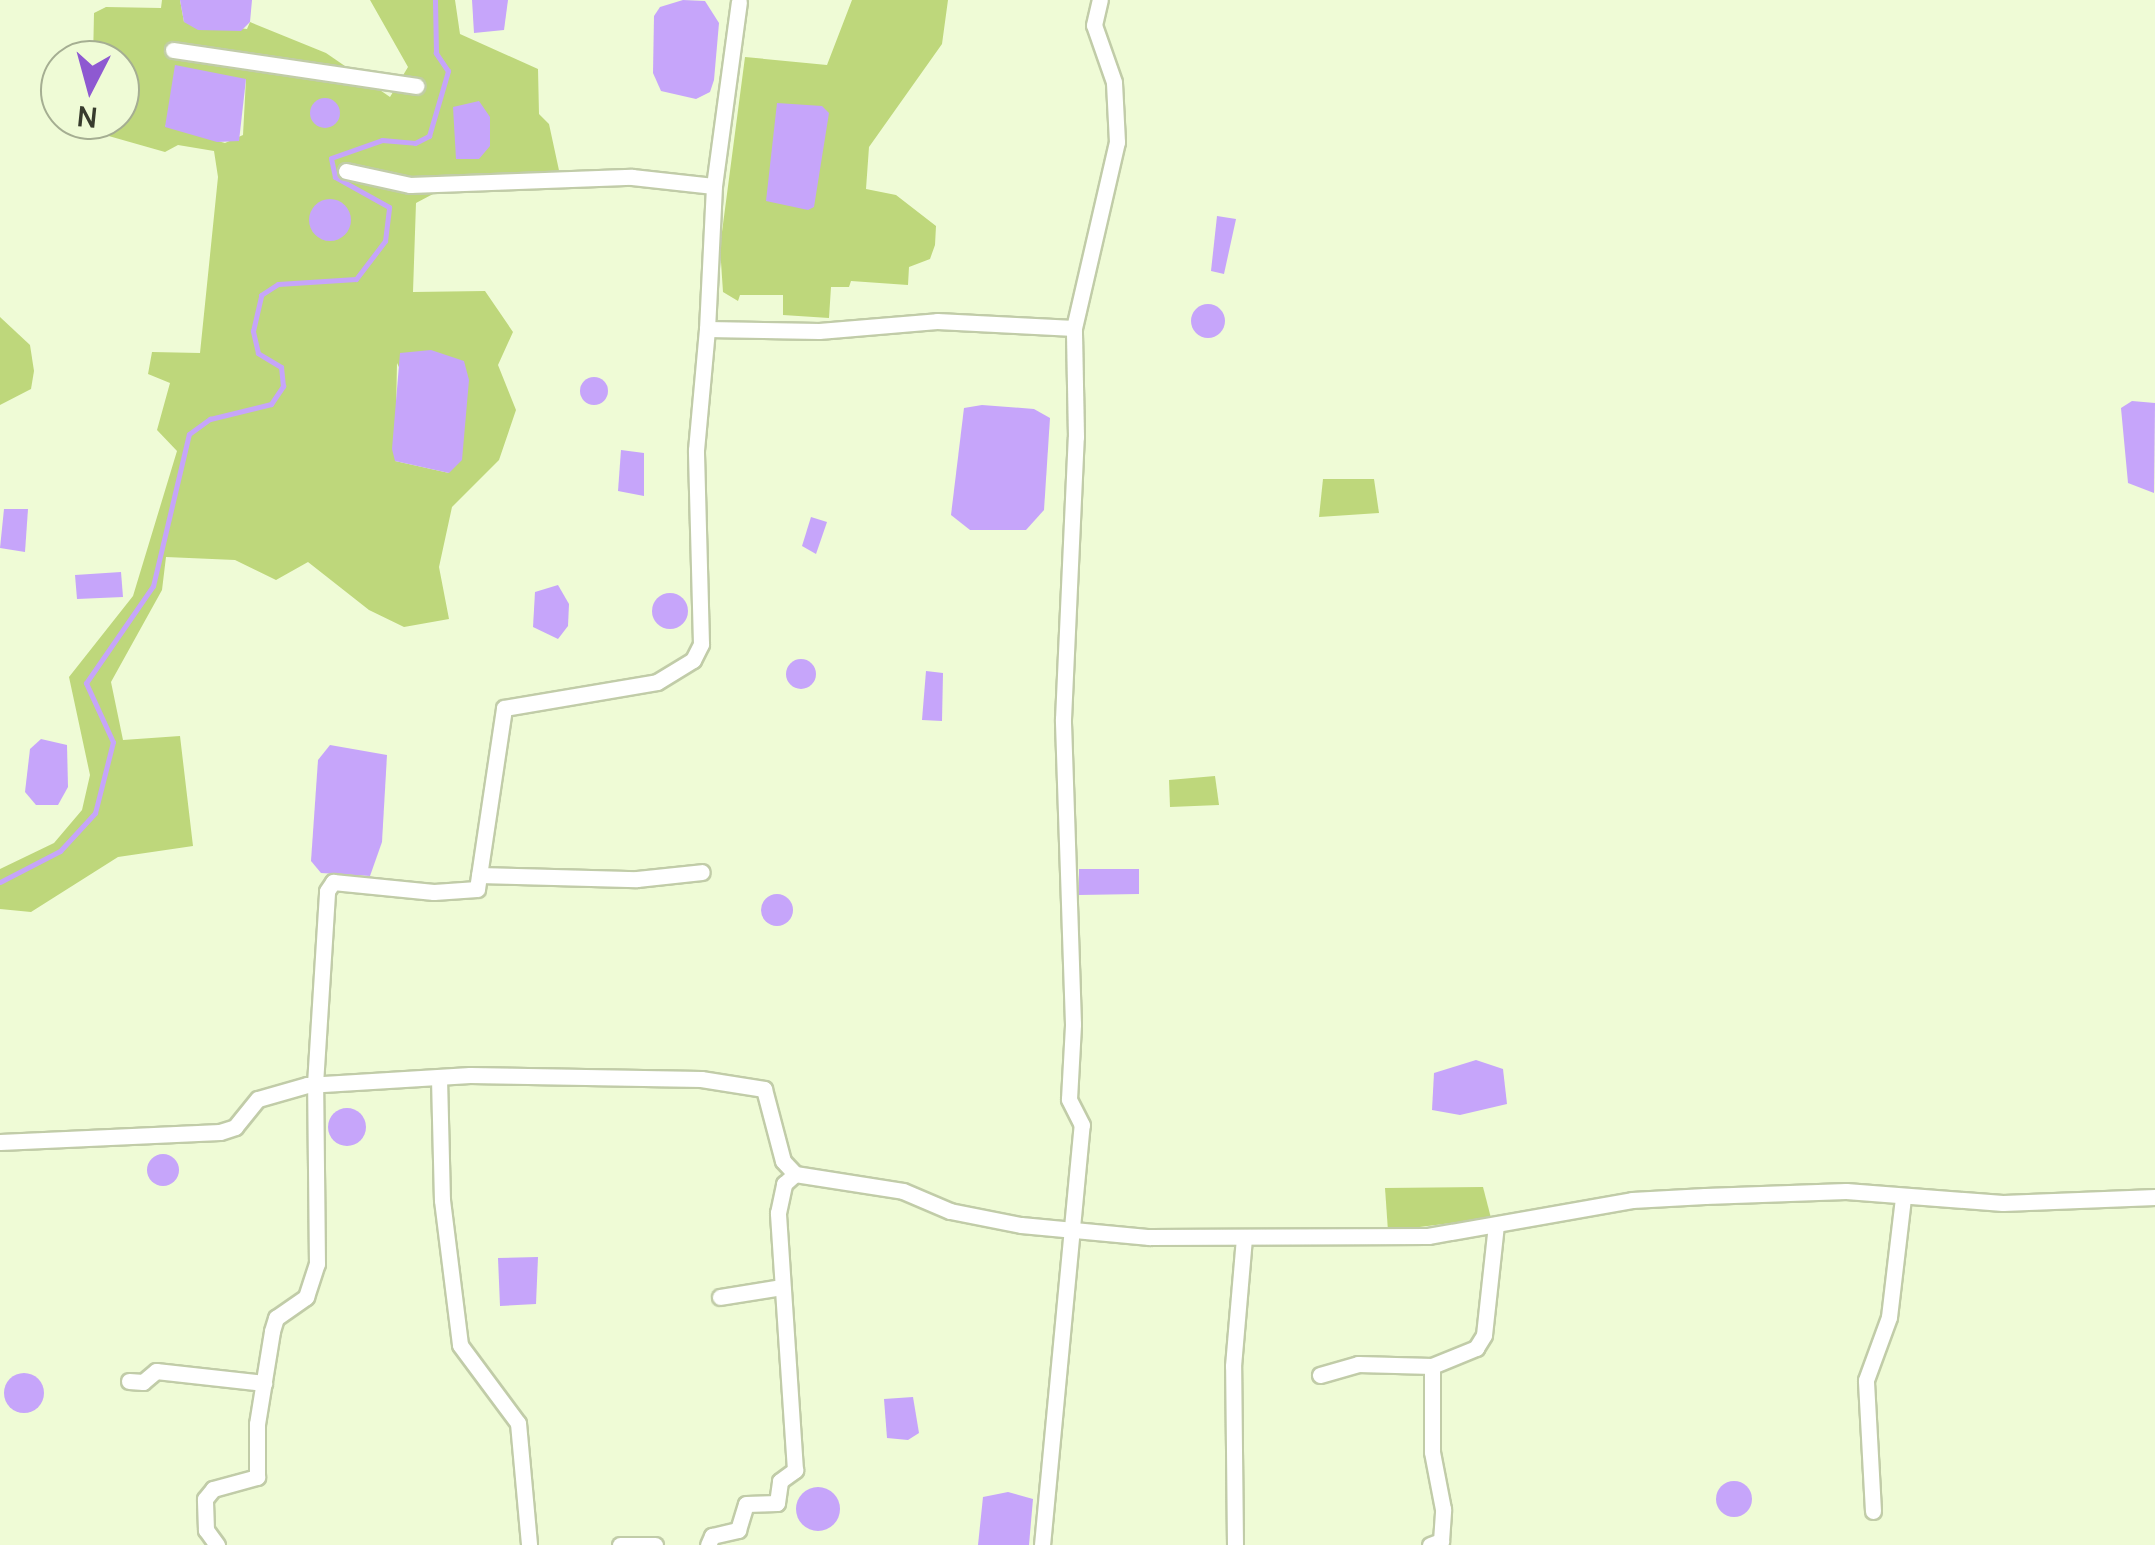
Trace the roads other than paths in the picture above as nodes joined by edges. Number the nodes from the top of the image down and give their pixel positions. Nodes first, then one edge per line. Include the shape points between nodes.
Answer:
1 (1100, 0) edge
2 (739, 2) edge
3 (172, 50) dead end
4 (416, 86) dead end
5 (346, 172) dead end
6 (714, 186) junction
7 (707, 328) junction
8 (1074, 328) junction
9 (702, 872) dead end
10 (479, 874) junction
11 (439, 1078) junction
12 (315, 1084) junction
13 (0, 1142) edge
14 (795, 1174) junction
15 (2155, 1196) edge
16 (1903, 1197) junction
17 (1496, 1225) junction
18 (1075, 1230) junction
19 (1244, 1238) junction
20 (782, 1288) junction
21 (720, 1297) dead end
22 (1432, 1366) junction
23 (1320, 1376) dead end
24 (128, 1381) dead end
25 (264, 1383) junction
26 (1873, 1511) dead end
27 (216, 1545) edge
28 (529, 1545) edge
29 (620, 1545) edge
30 (655, 1545) edge
31 (708, 1545) edge
32 (1042, 1545) edge
33 (1235, 1545) edge
34 (1430, 1545) edge

1 - 8 street via 1094,25 1114,82 1117,142
2 - 6 street
3 - 4 street
5 - 6 street via 410,184 632,178
6 - 7 street
7 - 8 street via 819,331 937,321
7 - 10 street via 696,450 701,644 680,672 657,682 504,708
8 - 18 street via 1076,437 1063,719 1073,1024 1068,1099 1082,1126
9 - 10 street via 637,879
10 - 12 street via 477,889 434,892 332,882 322,932
11 - 12 street
11 - 14 street via 751,1085 769,1095 778,1148
11 - 28 street via 442,1200 460,1346 518,1423
12 - 13 street via 267,1094 220,1132
12 - 25 street via 317,1264 306,1297 276,1318
14 - 18 street via 903,1191 950,1211
14 - 20 street via 784,1184 778,1213
15 - 16 street via 2003,1203
16 - 17 street via 1670,1197
16 - 26 street via 1888,1317 1866,1380
17 - 19 street via 1428,1236
17 - 22 street via 1484,1336 1476,1348
18 - 19 street
18 - 32 street
19 - 33 street via 1232,1366
20 - 21 street
20 - 31 street via 794,1477 780,1481 777,1503 746,1504 738,1530 712,1536
22 - 23 street via 1358,1364
22 - 34 street via 1432,1452 1444,1510 1441,1541
24 - 25 street via 143,1382 156,1371
25 - 27 street via 257,1477 213,1489 203,1506
29 - 30 street

